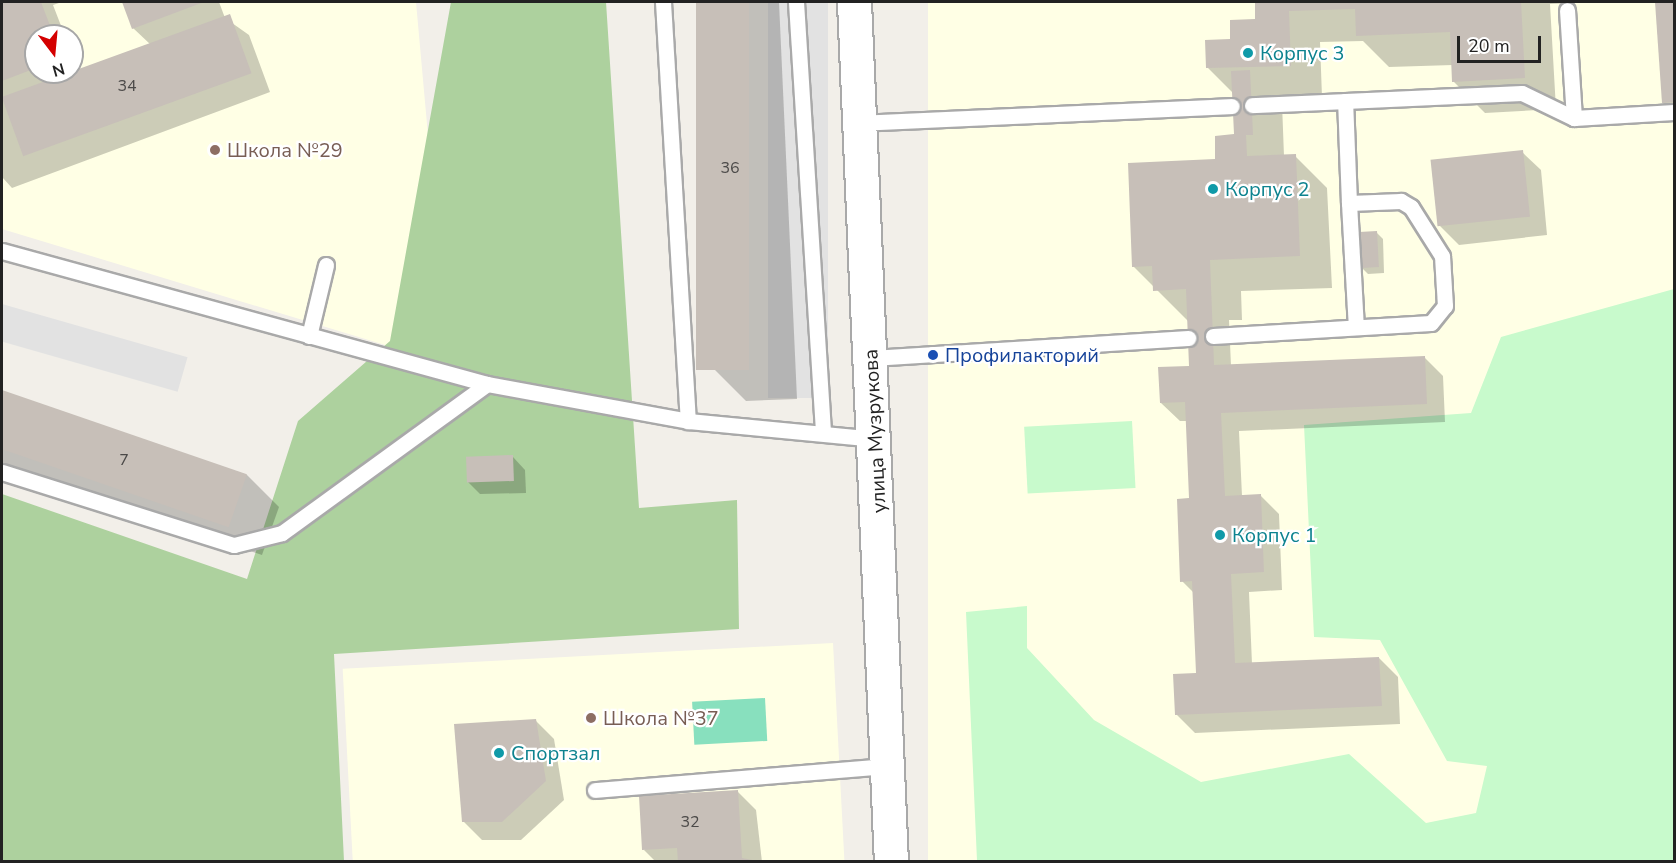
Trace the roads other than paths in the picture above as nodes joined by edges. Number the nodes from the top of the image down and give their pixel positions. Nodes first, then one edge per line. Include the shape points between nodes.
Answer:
1 (663, 2) edge
2 (796, 2) edge
3 (854, 2) edge
4 (1567, 10) dead end
5 (1345, 101) junction
6 (1252, 105) dead end
7 (1232, 106) dead end
8 (1674, 112) edge
9 (1574, 118) junction
10 (859, 123) junction
11 (1349, 203) junction
12 (2, 251) edge
13 (326, 265) dead end
14 (1356, 327) junction
15 (309, 336) junction
16 (1213, 336) dead end
17 (1188, 338) dead end
18 (871, 358) junction
19 (487, 384) junction
20 (688, 421) junction
21 (823, 432) junction
22 (876, 439) junction
23 (2, 472) edge
24 (888, 766) junction
25 (595, 790) dead end
26 (891, 861) edge

1 - 20 lane
2 - 21 lane
3 - 10 street, улица Музрукова
4 - 9 lane
5 - 6 lane
5 - 9 lane via 1522,93
5 - 11 lane
7 - 10 lane
8 - 9 lane
10 - 18 street, улица Музрукова
11 - 14 lane
11 - 14 lane via 1401,201 1412,207 1442,256 1445,276 1446,306 1438,320
12 - 15 lane
13 - 15 lane
14 - 16 lane
15 - 19 lane
17 - 18 lane
18 - 22 street, улица Музрукова
19 - 20 lane
19 - 23 lane via 282,533 234,545
20 - 21 lane
21 - 22 lane
22 - 24 street, улица Музрукова
24 - 25 lane
24 - 26 street, улица Музрукова

